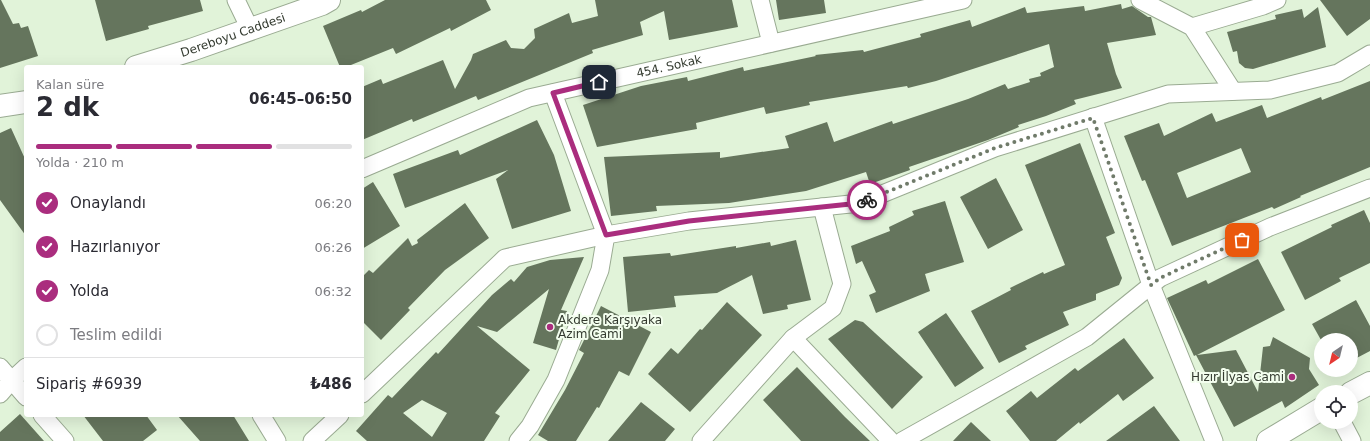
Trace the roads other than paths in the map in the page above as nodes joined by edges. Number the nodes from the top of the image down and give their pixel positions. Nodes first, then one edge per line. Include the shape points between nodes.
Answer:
1 (236, 0) edge
2 (329, 0) edge
3 (760, 0) edge
4 (963, 0) edge
5 (1140, 0) edge
6 (1277, 0) edge
7 (1192, 27) junction
8 (250, 29) junction
9 (771, 44) junction
10 (1370, 54) edge
11 (142, 65) edge
12 (1233, 91) junction
13 (553, 93) junction
14 (24, 104) edge
15 (0, 106) edge
16 (1093, 118) junction
17 (364, 168) edge
18 (1370, 188) edge
19 (822, 207) junction
20 (606, 235) junction
21 (1151, 285) junction
22 (793, 338) junction
23 (0, 367) edge
24 (24, 369) edge
25 (12, 380) junction
26 (1370, 383) edge
27 (1358, 389) edge
28 (364, 392) edge
29 (0, 394) edge
30 (24, 395) edge
31 (1314, 413) edge
32 (44, 417) edge
33 (261, 417) edge
34 (338, 417) edge
35 (1346, 429) edge
36 (65, 441) edge
37 (277, 441) edge
38 (312, 441) edge
39 (518, 441) edge
40 (702, 441) edge
41 (891, 441) edge
42 (902, 441) edge
43 (1214, 441) edge
44 (1268, 441) edge
45 (1352, 441) edge

1 - 8 street
2 - 8 street, Dereboyu Caddesi
3 - 9 street
4 - 9 street, 454. Sokak
5 - 7 street
6 - 7 street
7 - 12 street
8 - 11 street, Dereboyu Caddesi
9 - 13 street, 454. Sokak
10 - 12 street via 1338,73 1270,90
12 - 16 street via 1168,94
13 - 17 street, 454. Sokak via 529,98
13 - 20 street
14 - 15 street
16 - 19 street via 995,148 860,203
16 - 21 street
18 - 21 street via 1270,227 1160,278
19 - 20 street via 689,221
19 - 22 street via 842,284 833,308
20 - 28 street via 505,258
20 - 39 street via 600,270 556,380 530,426
21 - 42 street via 1087,337
21 - 43 street
22 - 40 street
22 - 41 street
23 - 25 street
24 - 25 street
25 - 29 street
25 - 30 street
26 - 27 street
31 - 44 street
32 - 36 street
33 - 37 street
34 - 38 street
35 - 45 street

